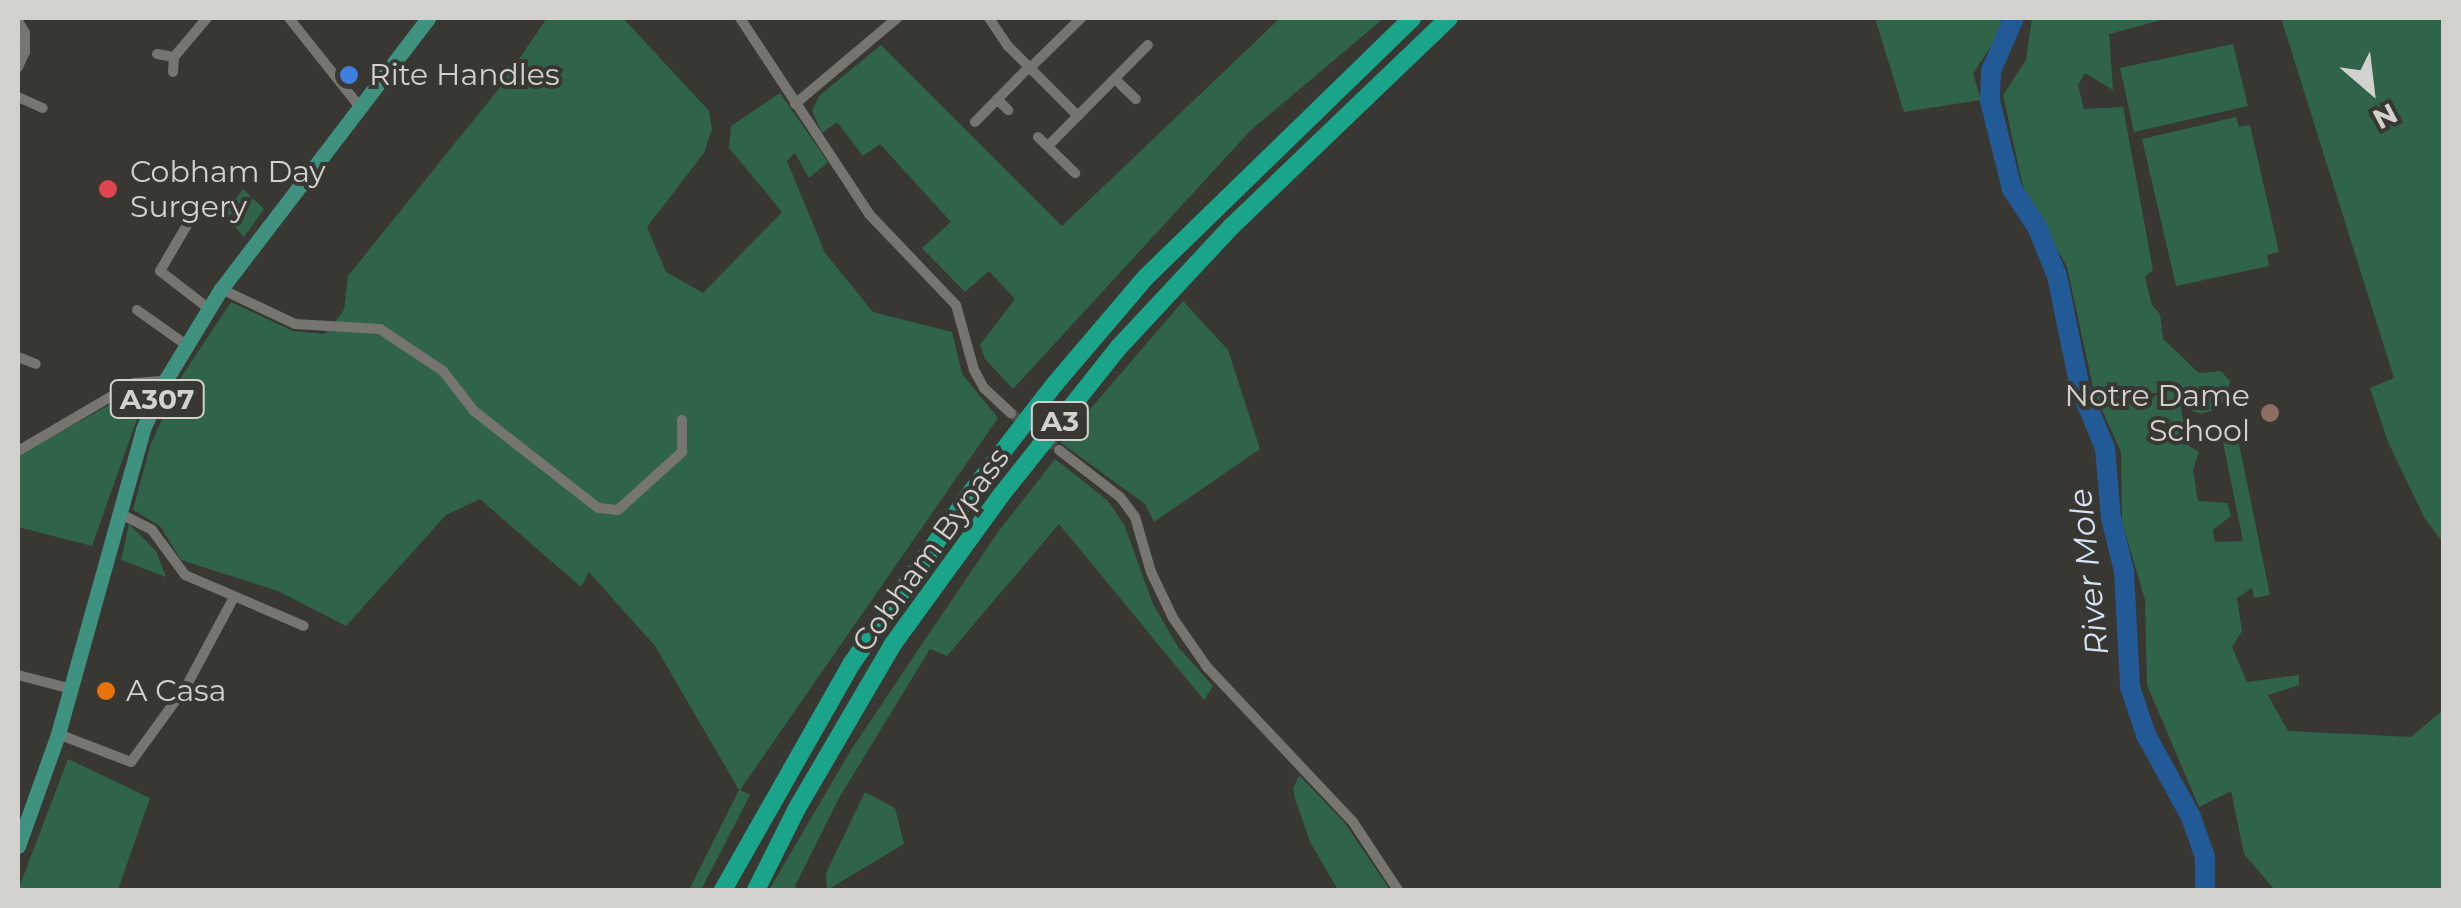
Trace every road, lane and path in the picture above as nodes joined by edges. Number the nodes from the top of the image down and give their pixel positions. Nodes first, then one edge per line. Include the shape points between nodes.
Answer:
1 (207, 18) edge
2 (289, 18) edge
3 (428, 18) edge
4 (740, 18) edge
5 (897, 18) edge
6 (989, 18) edge
7 (1081, 18) edge
8 (1412, 18) edge
9 (1449, 18) edge
10 (18, 21) edge
11 (1148, 45) dead end
12 (157, 54) dead end
13 (174, 57) junction
14 (18, 66) edge
15 (1030, 68) junction
16 (173, 72) dead end
17 (1115, 79) junction
18 (18, 97) edge
19 (998, 99) junction
20 (1136, 100) dead end
21 (795, 104) junction
22 (359, 106) junction
23 (44, 108) dead end
24 (1008, 110) dead end
25 (1078, 116) junction
26 (974, 122) dead end
27 (1038, 137) dead end
28 (1048, 146) junction
29 (1075, 173) dead end
30 (187, 225) dead end
31 (221, 289) junction
32 (208, 308) junction
33 (137, 310) dead end
34 (18, 343) edge
35 (185, 344) junction
36 (20, 357) edge
37 (36, 364) dead end
38 (165, 381) junction
39 (1011, 413) tunnel mouth
40 (682, 420) dead end
41 (1059, 450) tunnel mouth
42 (18, 451) edge
43 (119, 512) junction
44 (234, 598) junction
45 (304, 626) dead end
46 (18, 674) edge
47 (68, 688) junction
48 (58, 734) junction
49 (18, 846) edge
50 (723, 890) edge
51 (756, 890) edge
52 (1398, 890) edge

1 - 13 street
2 - 22 street
3 - 22 main road, A307
4 - 21 street
5 - 21 street
6 - 15 street
7 - 15 street
8 - 50 highway, Cobham Bypass / A3 via 1157,266 1054,386 852,662
9 - 51 highway, Cobham Bypass / A3 via 1232,226 1119,347 1037,450 893,644
10 - 14 street via 25,33
11 - 17 street
12 - 13 street
13 - 16 street
15 - 19 street
15 - 25 street
17 - 20 street
17 - 25 street
18 - 23 street
19 - 24 street
19 - 26 street
21 - 39 street via 869,214 956,305 974,370
22 - 31 main road, A307
25 - 28 street
27 - 28 street
28 - 29 street
30 - 32 street via 160,270
31 - 32 main road, A307
31 - 40 street via 294,324 380,330 442,371 474,411 598,508 618,510 682,452
32 - 35 main road, A307
33 - 35 street
34 - 36 street
35 - 38 main road, A307
36 - 37 street
38 - 42 street via 134,384
38 - 43 main road, A307
41 - 52 street via 1120,497 1135,517 1172,618 1353,822
43 - 44 street via 152,530 185,575
43 - 47 main road, A307
44 - 45 street
44 - 48 street via 187,685 132,762
46 - 47 street
47 - 48 main road, A307
48 - 49 main road, A307

